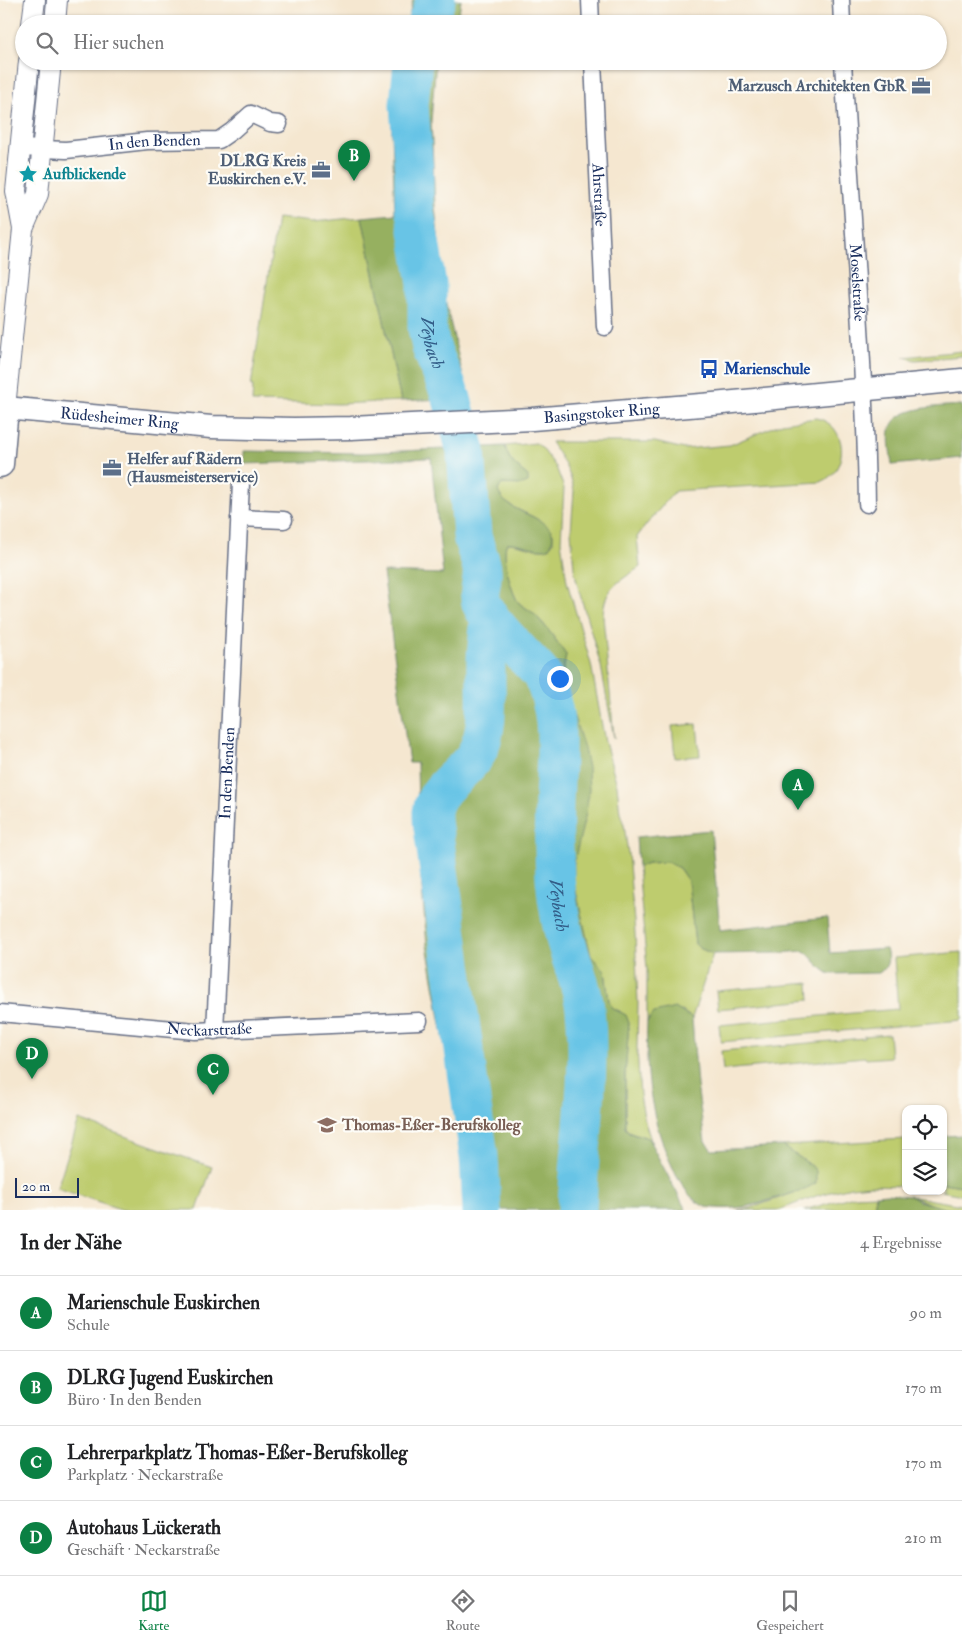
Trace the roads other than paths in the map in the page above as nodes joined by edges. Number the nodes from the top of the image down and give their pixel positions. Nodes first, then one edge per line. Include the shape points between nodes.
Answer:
1 (35, 0) edge
2 (57, 0) edge
3 (590, 0) edge
4 (841, 0) edge
5 (33, 15) edge
6 (56, 15) edge
7 (591, 15) edge
8 (842, 15) edge
9 (28, 70) edge
10 (50, 70) edge
11 (593, 70) edge
12 (844, 70) edge
13 (280, 124) dead end
14 (20, 148) junction
15 (43, 150) junction
16 (23, 229) junction
17 (605, 327) dead end
18 (962, 380) edge
19 (864, 389) junction
20 (2, 408) edge
21 (240, 428) joint
22 (0, 464) edge
23 (241, 483) dead end
24 (867, 504) dead end
25 (239, 518) junction
26 (284, 520) dead end
27 (0, 1013) edge
28 (419, 1021) dead end
29 (214, 1031) junction

1 - 5 street
2 - 6 street
3 - 7 street
4 - 8 street
9 - 14 street
10 - 15 street
11 - 17 street, Ahrstraße
12 - 19 street, Moselstraße
13 - 15 street, In den Benden via 251,114 219,140 147,141
14 - 15 street, In den Benden
14 - 16 street via 16,191
15 - 16 street via 38,194
16 - 20 street
18 - 19 main road, Basingstoker Ring
19 - 21 main road, Basingstoker Ring via 429,425
19 - 24 street, Moselstraße
20 - 21 main road, Rüdesheimer Ring
20 - 22 main road
23 - 25 street, In den Benden
25 - 26 street
25 - 29 street, In den Benden
27 - 29 street, Neckarstraße via 172,1030
28 - 29 street, Neckarstraße

